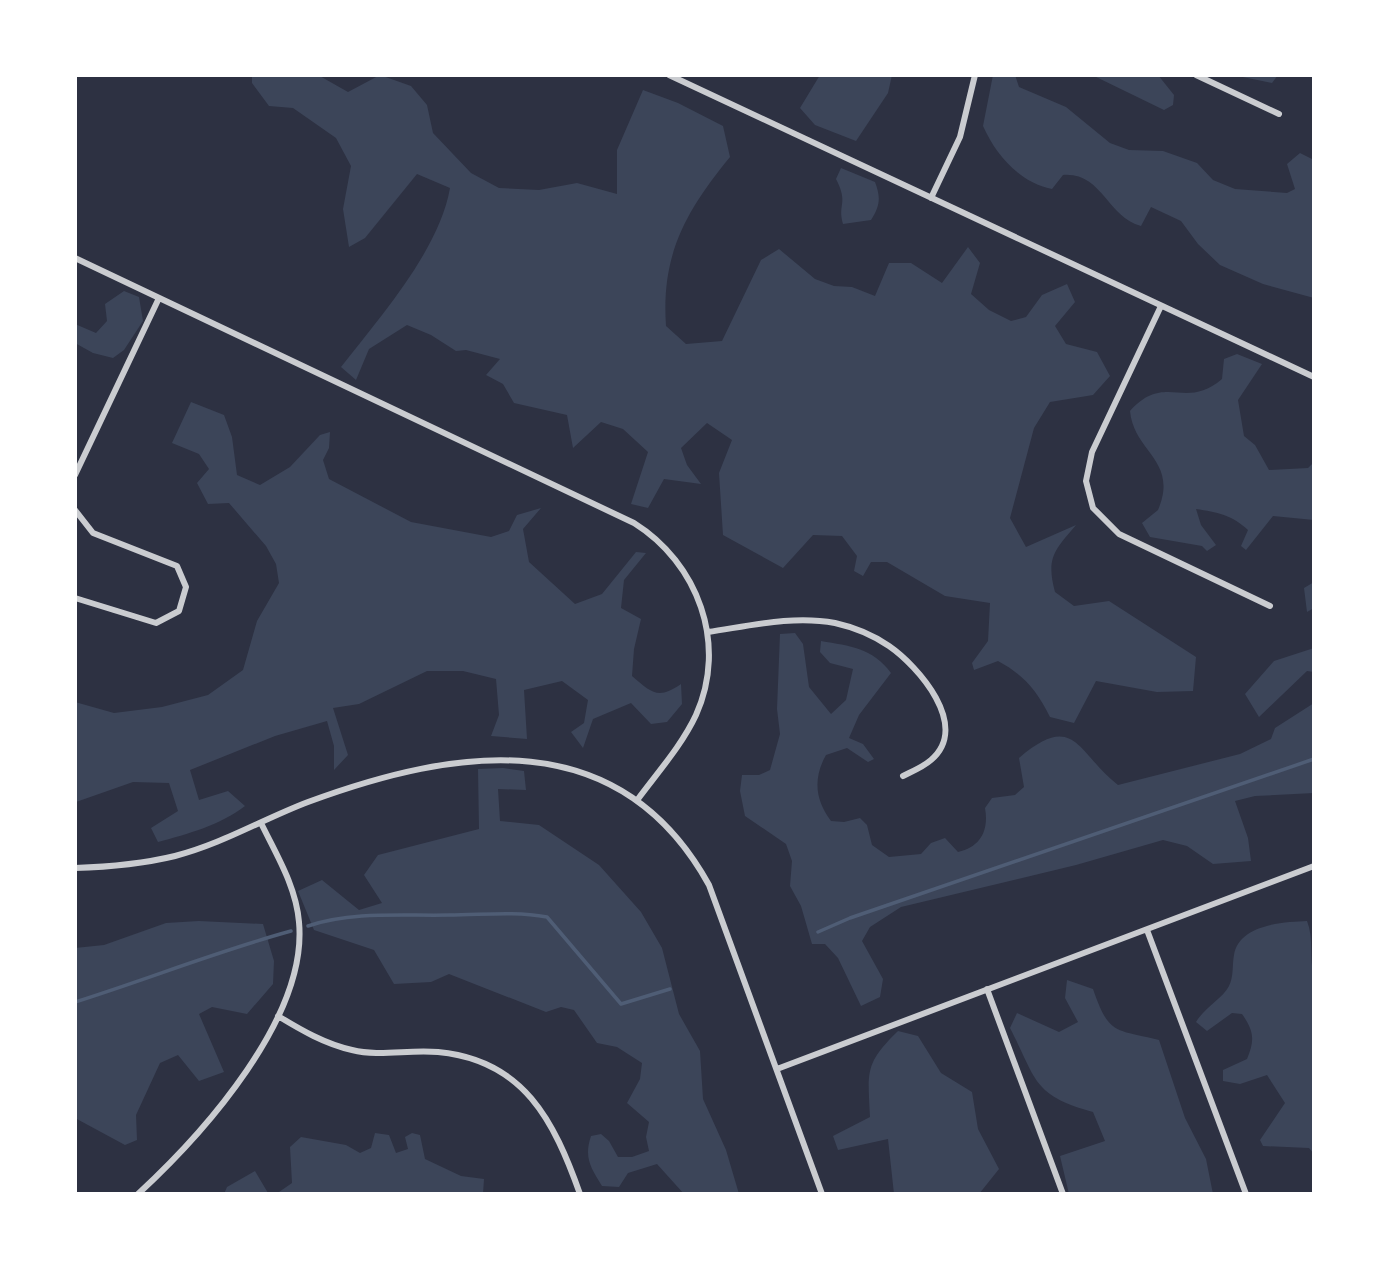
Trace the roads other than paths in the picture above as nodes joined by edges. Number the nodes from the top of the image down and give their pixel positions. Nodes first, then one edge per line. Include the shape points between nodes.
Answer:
1 (669, 75) edge
2 (975, 75) edge
3 (1196, 75) edge
4 (1279, 114) dead end
5 (932, 198) junction
6 (75, 258) edge
7 (159, 298) junction
8 (1161, 306) junction
9 (1314, 377) edge
10 (75, 475) edge
11 (75, 510) edge
12 (75, 598) edge
13 (1270, 606) dead end
14 (708, 632) junction
15 (903, 776) dead end
16 (638, 799) junction
17 (261, 822) junction
18 (1314, 866) edge
19 (75, 869) edge
20 (1147, 930) junction
21 (987, 989) junction
22 (278, 1016) junction
23 (777, 1069) junction
24 (138, 1194) edge
25 (580, 1194) edge
26 (822, 1194) edge
27 (1063, 1194) edge
28 (1246, 1194) edge

1 - 5 street
2 - 5 street via 960,138
3 - 4 street
5 - 8 street
6 - 7 street
7 - 10 street
7 - 14 street via 634,523 661,541 681,565 698,596
8 - 9 street
8 - 13 street via 1092,452 1086,481 1093,508 1119,534
11 - 12 street via 93,533 177,566 186,587 179,611 156,623
14 - 15 street via 812,620 857,630 887,644 920,674 934,694 945,725 944,740 933,759
14 - 16 street via 706,682 696,715
16 - 17 street via 580,770 544,762 494,761 359,784
16 - 23 street via 681,839 709,885
17 - 19 street via 176,856
17 - 22 street via 290,882 299,921 297,967
18 - 20 street
20 - 21 street
20 - 28 street
21 - 23 street
21 - 27 street
22 - 24 street via 240,1080 200,1133
22 - 25 street via 310,1035 351,1050 453,1054 506,1075 545,1113
23 - 26 street

